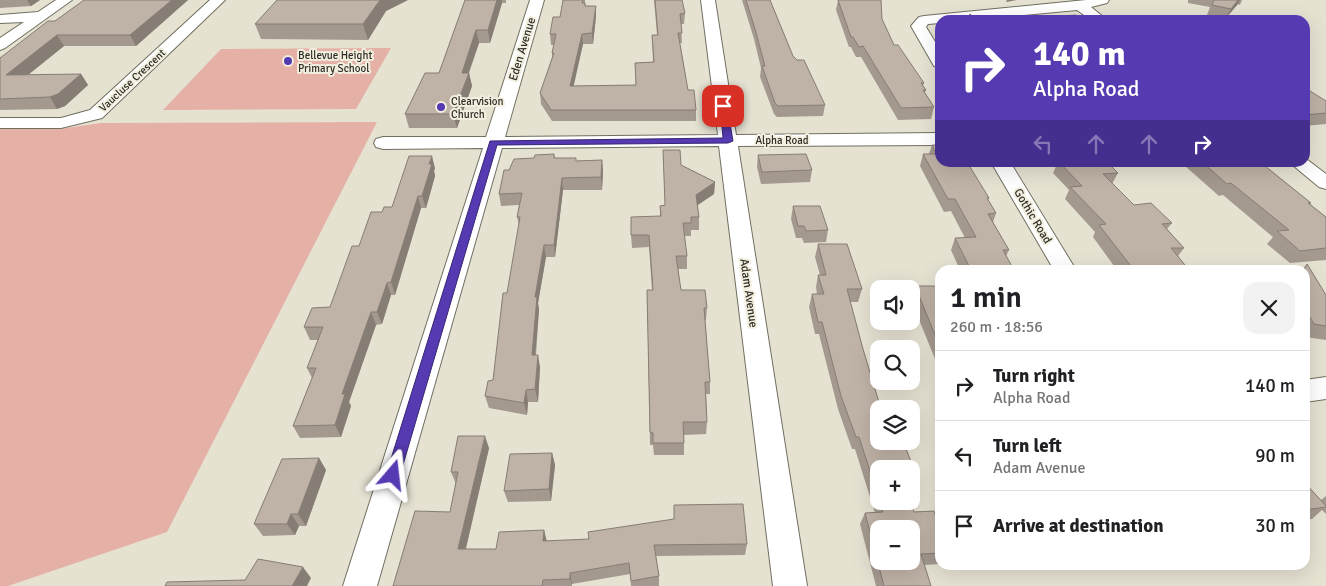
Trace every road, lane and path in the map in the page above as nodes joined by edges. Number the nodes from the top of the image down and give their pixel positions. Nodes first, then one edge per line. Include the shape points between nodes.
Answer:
1 (65, 0) edge
2 (218, 0) edge
3 (537, 0) edge
4 (708, 0) edge
5 (1102, 0) edge
6 (1080, 6) junction
7 (980, 15) edge
8 (1093, 15) edge
9 (41, 16) junction
10 (0, 19) edge
11 (935, 19) edge
12 (0, 45) edge
13 (935, 55) edge
14 (0, 123) edge
15 (935, 139) edge
16 (728, 141) junction
17 (494, 143) junction
18 (383, 144) dead end
19 (1003, 167) edge
20 (1305, 167) edge
21 (1326, 182) edge
22 (1062, 265) edge
23 (1326, 388) edge
24 (1310, 390) edge
25 (360, 586) edge
26 (790, 586) edge

1 - 9 street
2 - 14 street, Vaucluse Crescent via 96,114 66,123
3 - 17 street, Eden Avenue
4 - 16 street, Adam Avenue
5 - 6 street
6 - 7 street
6 - 8 street
9 - 10 street
9 - 12 street
11 - 13 street via 924,20 918,26
15 - 16 street, Alpha Road
16 - 17 street, Alpha Road
16 - 26 street, Adam Avenue
17 - 18 street, Alpha Road
17 - 25 street, Eden Avenue
19 - 22 street, Gothic Road
20 - 21 street
23 - 24 street

